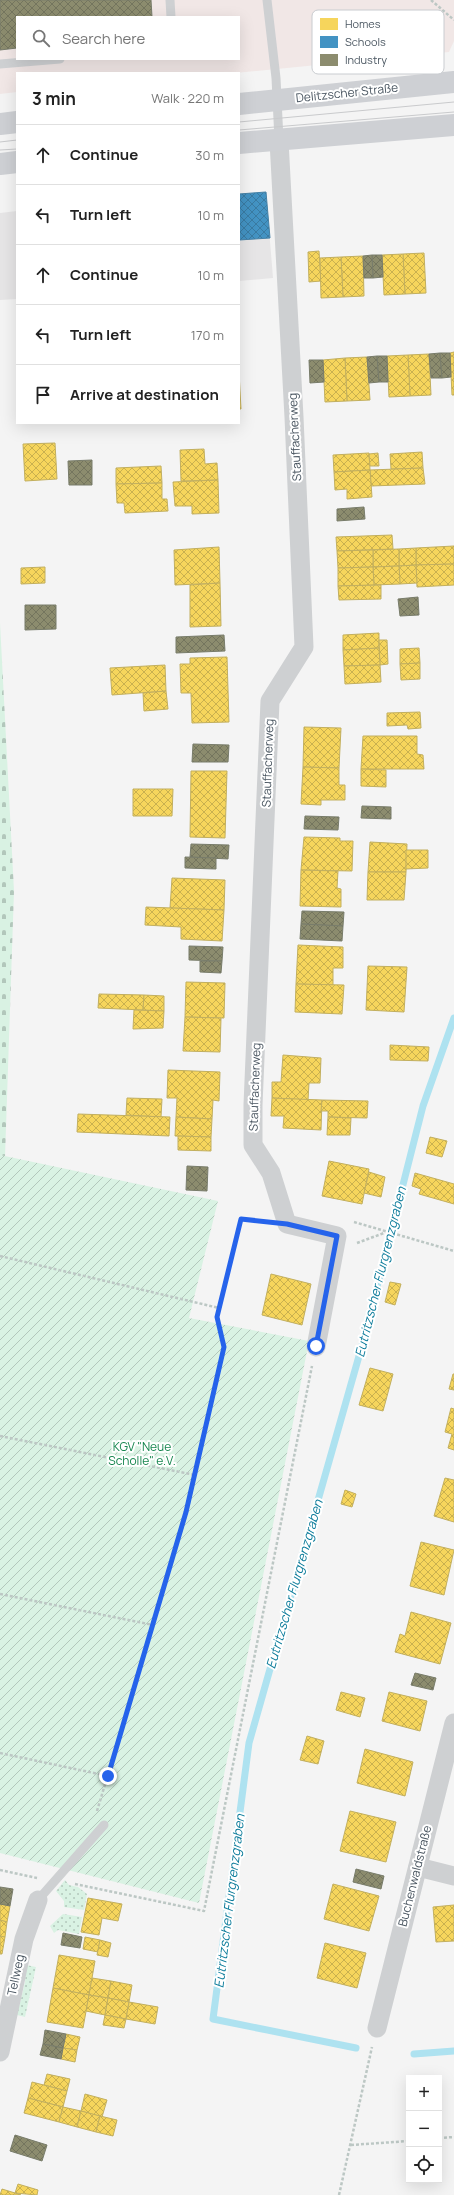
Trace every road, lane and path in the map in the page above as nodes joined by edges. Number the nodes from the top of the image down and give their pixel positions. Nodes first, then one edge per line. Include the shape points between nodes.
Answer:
1 (170, 0) edge
2 (267, 0) edge
3 (431, 0) edge
4 (442, 10) edge
5 (444, 11) edge
6 (171, 16) edge
7 (454, 20) edge
8 (48, 60) edge
9 (0, 64) edge
10 (454, 82) edge
11 (277, 101) junction
12 (240, 104) edge
13 (16, 122) edge
14 (0, 124) edge
15 (454, 125) edge
16 (279, 141) junction
17 (240, 144) edge
18 (16, 162) edge
19 (0, 164) edge
20 (352, 1222) dead end
21 (287, 1224) junction
22 (385, 1232) junction
23 (335, 1251) junction
24 (454, 1251) edge
25 (0, 1256) edge
26 (219, 1308) junction
27 (316, 1346) joint
28 (0, 1436) edge
29 (195, 1475) junction
30 (0, 1594) edge
31 (153, 1625) junction
32 (454, 1723) edge
33 (0, 1753) edge
34 (108, 1776) junction
35 (104, 1825) dead end
36 (86, 1846) junction
37 (418, 1867) junction
38 (0, 1870) edge
39 (61, 1875) junction
40 (454, 1876) edge
41 (54, 1883) junction
42 (38, 1900) joint
43 (377, 2028) joint
44 (0, 2052) edge
45 (454, 2137) edge
46 (442, 2138) edge
47 (406, 2141) edge
48 (350, 2145) junction
49 (339, 2195) edge

1 - 6 lane
2 - 11 lane
3 - 4 path
5 - 7 path
8 - 9 lane
10 - 11 main road, Delitzscher Straße
11 - 12 main road, Delitzscher Straße
11 - 16 lane
13 - 14 main road
15 - 16 main road
16 - 17 main road
16 - 21 street, Stauffacherweg via 304,647 270,701 253,1145 271,1173
18 - 19 main road
20 - 22 path
21 - 23 street via 334,1234 338,1239
21 - 26 path via 241,1219
22 - 23 path
22 - 24 path
23 - 27 street
25 - 26 path
26 - 29 path via 217,1317 224,1347
27 - 39 path via 204,1910 74,1883
28 - 29 path
29 - 31 path
30 - 31 path
31 - 34 path
32 - 37 street, Buchenwaldstraße
33 - 34 path
34 - 36 path
35 - 36 lane
36 - 39 lane
37 - 40 street
37 - 43 street, Buchenwaldstraße
38 - 41 path
39 - 41 lane
41 - 42 lane
42 - 44 street, Tellweg via 24,1939
43 - 48 path
45 - 46 path
47 - 48 path
48 - 49 path

